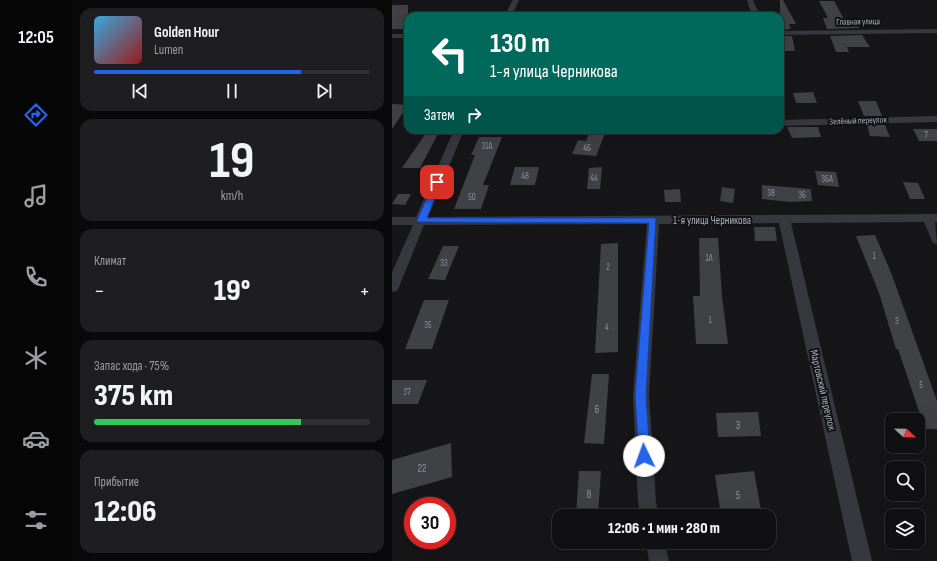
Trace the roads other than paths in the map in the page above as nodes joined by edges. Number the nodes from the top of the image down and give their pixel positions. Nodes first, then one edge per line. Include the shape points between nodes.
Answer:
1 (516, 0) edge
2 (750, 0) edge
3 (510, 12) edge
4 (754, 12) edge
5 (937, 31) edge
6 (784, 33) edge
7 (392, 36) edge
8 (404, 36) edge
9 (937, 119) edge
10 (784, 124) edge
11 (457, 134) edge
12 (933, 218) edge
13 (784, 219) junction
14 (421, 220) junction
15 (653, 220) junction
16 (392, 221) edge
17 (937, 240) edge
18 (392, 287) edge
19 (648, 509) edge
20 (656, 549) edge
21 (659, 561) edge
22 (862, 561) edge

1 - 3 street
2 - 4 street
5 - 6 street, Главная улица
7 - 8 street
9 - 10 street, Зелёный переулок
11 - 14 street
12 - 13 street, 1-я улица Черникова
12 - 17 street
13 - 15 street, 1-я улица Черникова
13 - 22 street, Мартовский переулок
14 - 15 street, 1-я улица Черникова
14 - 16 street, 1-я улица Черникова
14 - 18 street
15 - 19 street via 641,395
20 - 21 street

